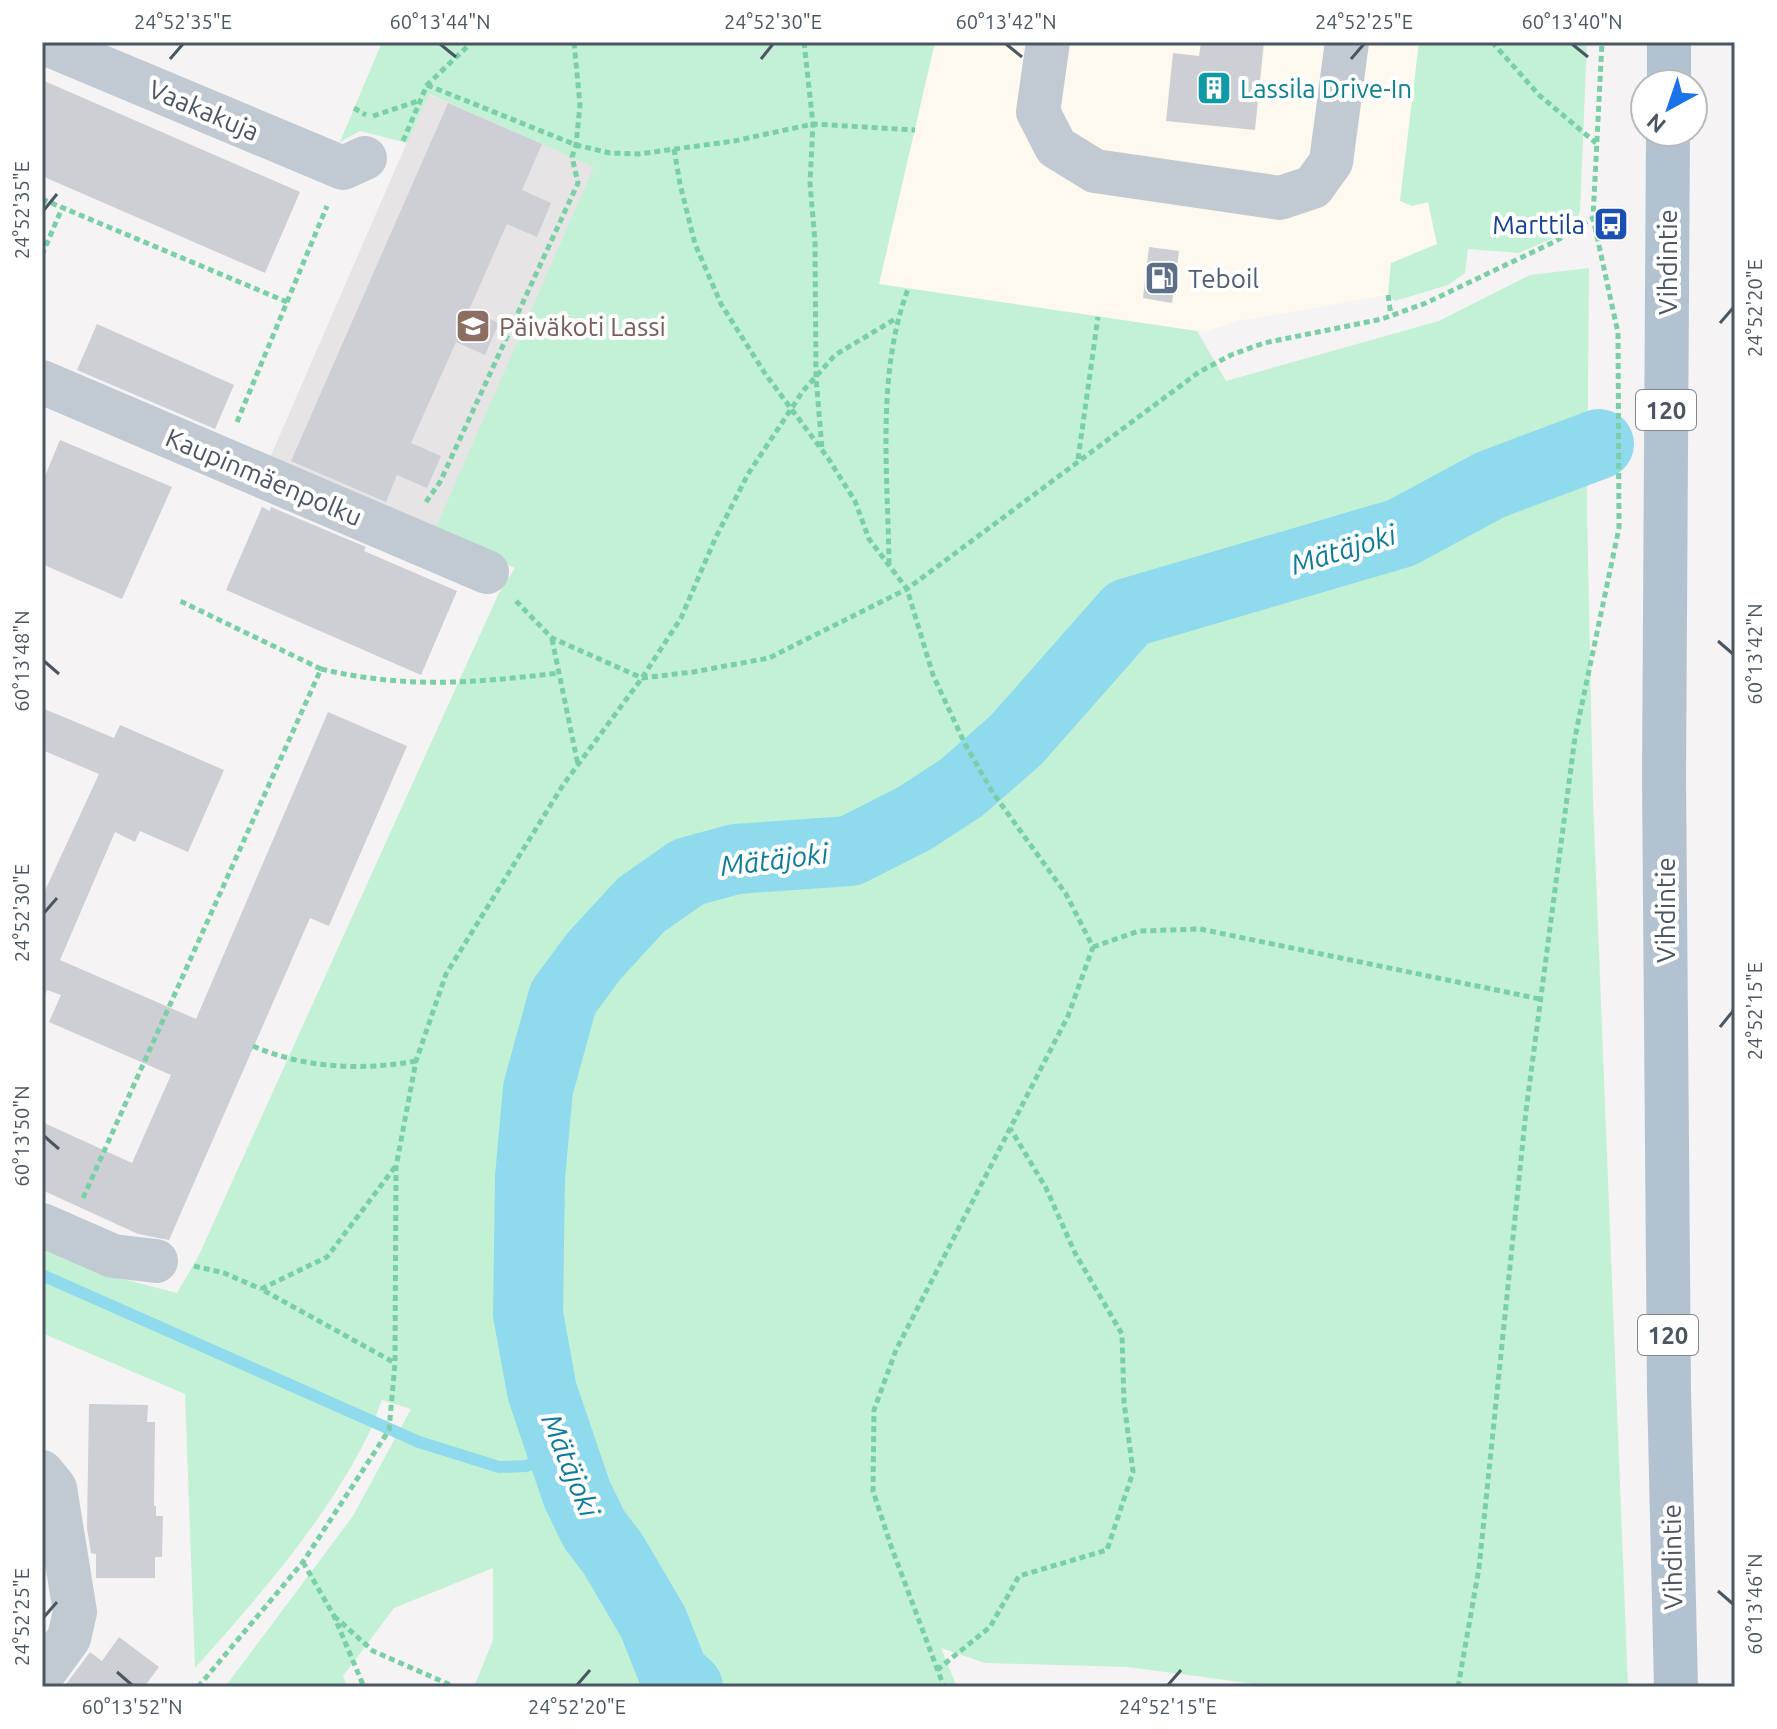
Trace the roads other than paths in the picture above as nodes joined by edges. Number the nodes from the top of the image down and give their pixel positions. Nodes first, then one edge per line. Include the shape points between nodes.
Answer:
1 (42, 42) edge
2 (1048, 42) edge
3 (1347, 42) edge
4 (1669, 42) edge
5 (1669, 68) edge
6 (359, 148) road end
7 (1668, 148) edge
8 (42, 382) edge
9 (487, 572) road end
10 (54, 1230) edge
11 (156, 1261) road end
12 (42, 1472) edge
13 (42, 1675) edge
14 (1676, 1687) edge

1 - 6 street, Vaakakuja
2 - 3 street via 1038,112 1056,147 1095,171 1280,198 1313,187 1331,162
4 - 5 main road
7 - 14 main road, Vihdintie / 120 via 1664,793
8 - 9 street, Kaupinmäenpolku
10 - 11 street via 113,1256
12 - 13 street via 55,1488 75,1612 69,1638

